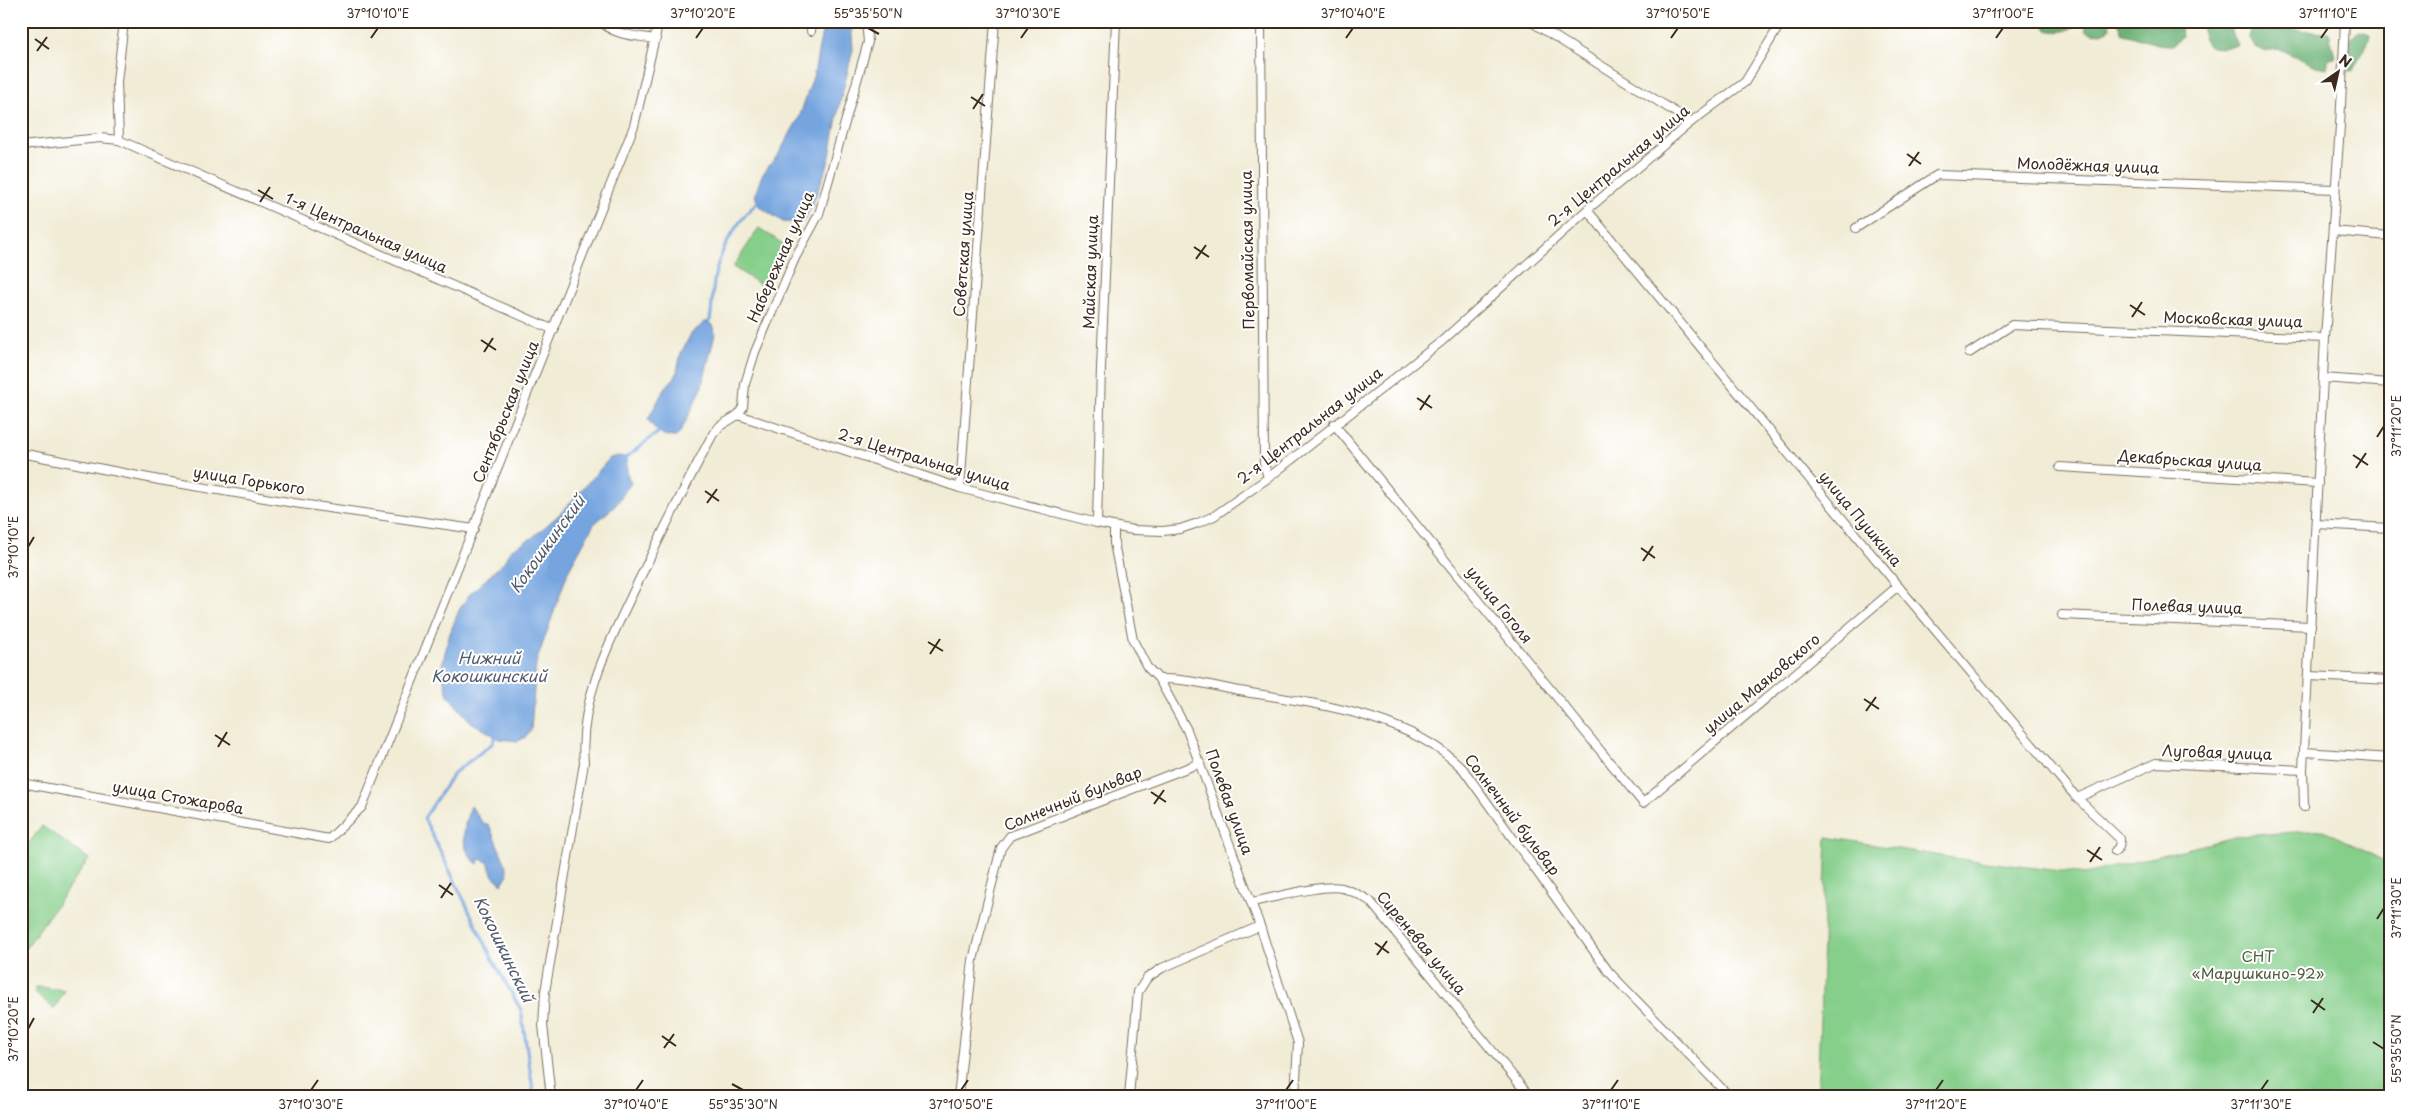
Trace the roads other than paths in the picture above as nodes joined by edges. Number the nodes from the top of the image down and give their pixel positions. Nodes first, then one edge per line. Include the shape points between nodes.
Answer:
1 (124, 21) edge
2 (601, 21) edge
3 (659, 21) edge
4 (812, 21) edge
5 (866, 21) edge
6 (995, 21) edge
7 (1116, 21) edge
8 (1261, 21) edge
9 (1530, 21) edge
10 (1782, 21) edge
11 (2344, 21) edge
12 (2371, 21) edge
13 (2390, 22) edge
14 (811, 32) dead end
15 (656, 39) junction
16 (1691, 122) junction
17 (119, 140) junction
18 (21, 146) edge
19 (2335, 189) junction
20 (1587, 210) junction
21 (1856, 228) dead end
22 (2333, 231) junction
23 (2390, 236) edge
24 (554, 330) junction
25 (2325, 338) junction
26 (1969, 353) dead end
27 (2323, 378) junction
28 (2390, 383) edge
29 (738, 415) junction
30 (1334, 424) junction
31 (21, 453) edge
32 (2060, 467) dead end
33 (1268, 478) junction
34 (2318, 484) junction
35 (960, 488) junction
36 (1097, 523) junction
37 (2316, 524) junction
38 (1114, 526) junction
39 (2390, 528) edge
40 (474, 529) junction
41 (1898, 586) junction
42 (2062, 615) dead end
43 (2311, 626) junction
44 (2309, 676) junction
45 (1160, 679) junction
46 (2390, 680) edge
47 (2305, 752) junction
48 (2390, 758) edge
49 (1200, 763) junction
50 (2303, 770) junction
51 (21, 783) edge
52 (2077, 798) junction
53 (1643, 804) joint
54 (2304, 807) dead end
55 (329, 839) joint
56 (2115, 851) dead end
57 (1251, 902) junction
58 (1260, 926) junction
59 (551, 1097) edge
60 (958, 1097) edge
61 (1129, 1097) edge
62 (1296, 1097) edge
63 (1530, 1097) edge
64 (1730, 1097) edge

1 - 17 street via 117,82
2 - 15 street via 605,27 621,33
3 - 15 street, Сентябрьская улица
4 - 14 street
5 - 29 street, Набережная улица via 868,42 819,214 795,258 755,352 743,407
6 - 35 street, Советская улица
7 - 36 street, Майская улица
8 - 33 street, Первомайская улица via 1264,463
9 - 16 street
10 - 16 street, 2-я Центральная улица via 1745,82
11 - 19 street
12 - 13 street
15 - 24 street, Сентябрьская улица via 634,126
16 - 20 street, 2-я Центральная улица
17 - 18 street, 1-я Центральная улица via 100,138
17 - 24 street, 1-я Центральная улица
19 - 21 street, Молодёжная улица via 1937,175
19 - 22 street
20 - 30 street, 2-я Центральная улица via 1442,341
20 - 41 street, улица Пушкина
22 - 23 street
22 - 25 street
24 - 40 street, Сентябрьская улица
25 - 26 street, Московская улица via 2012,325
25 - 27 street
27 - 28 street
27 - 34 street
29 - 35 street, 2-я Центральная улица
29 - 59 street via 713,434 613,636 596,680 583,734 584,764 545,992 543,1025
30 - 33 street, 2-я Центральная улица
30 - 53 street, улица Гоголя
31 - 40 street, улица Горького via 294,503
32 - 34 street, Декабрьская улица
33 - 38 street, 2-я Центральная улица via 1214,516 1180,529 1146,531
34 - 37 street
35 - 36 street, 2-я Центральная улица
36 - 38 street, 2-я Центральная улица
37 - 39 street
37 - 43 street
38 - 45 street, Полевая улица via 1114,543 1133,640 1142,659
40 - 55 street, Сентябрьская улица via 362,807
41 - 52 street, улица Пушкина
41 - 53 street, улица Маяковского
42 - 43 street, Полевая улица
43 - 44 street
44 - 46 street
44 - 47 street
45 - 49 street, Полевая улица via 1181,717
45 - 64 street, Солнечный бульвар via 1307,703 1387,723 1452,757 1609,972
47 - 48 street
47 - 50 street
49 - 57 street, Полевая улица
49 - 60 street, Солнечный бульвар via 1010,836 1004,842 973,960
50 - 52 street, Луговая улица via 2156,763
50 - 54 street
51 - 55 street, улица Стожарова
52 - 56 street, улица Пушкина via 2120,839
57 - 58 street, Полевая улица
57 - 63 street, Сиреневая улица via 1327,888 1342,888 1370,901
58 - 61 street via 1162,968 1147,978 1138,992
58 - 62 street, Полевая улица via 1298,1043

